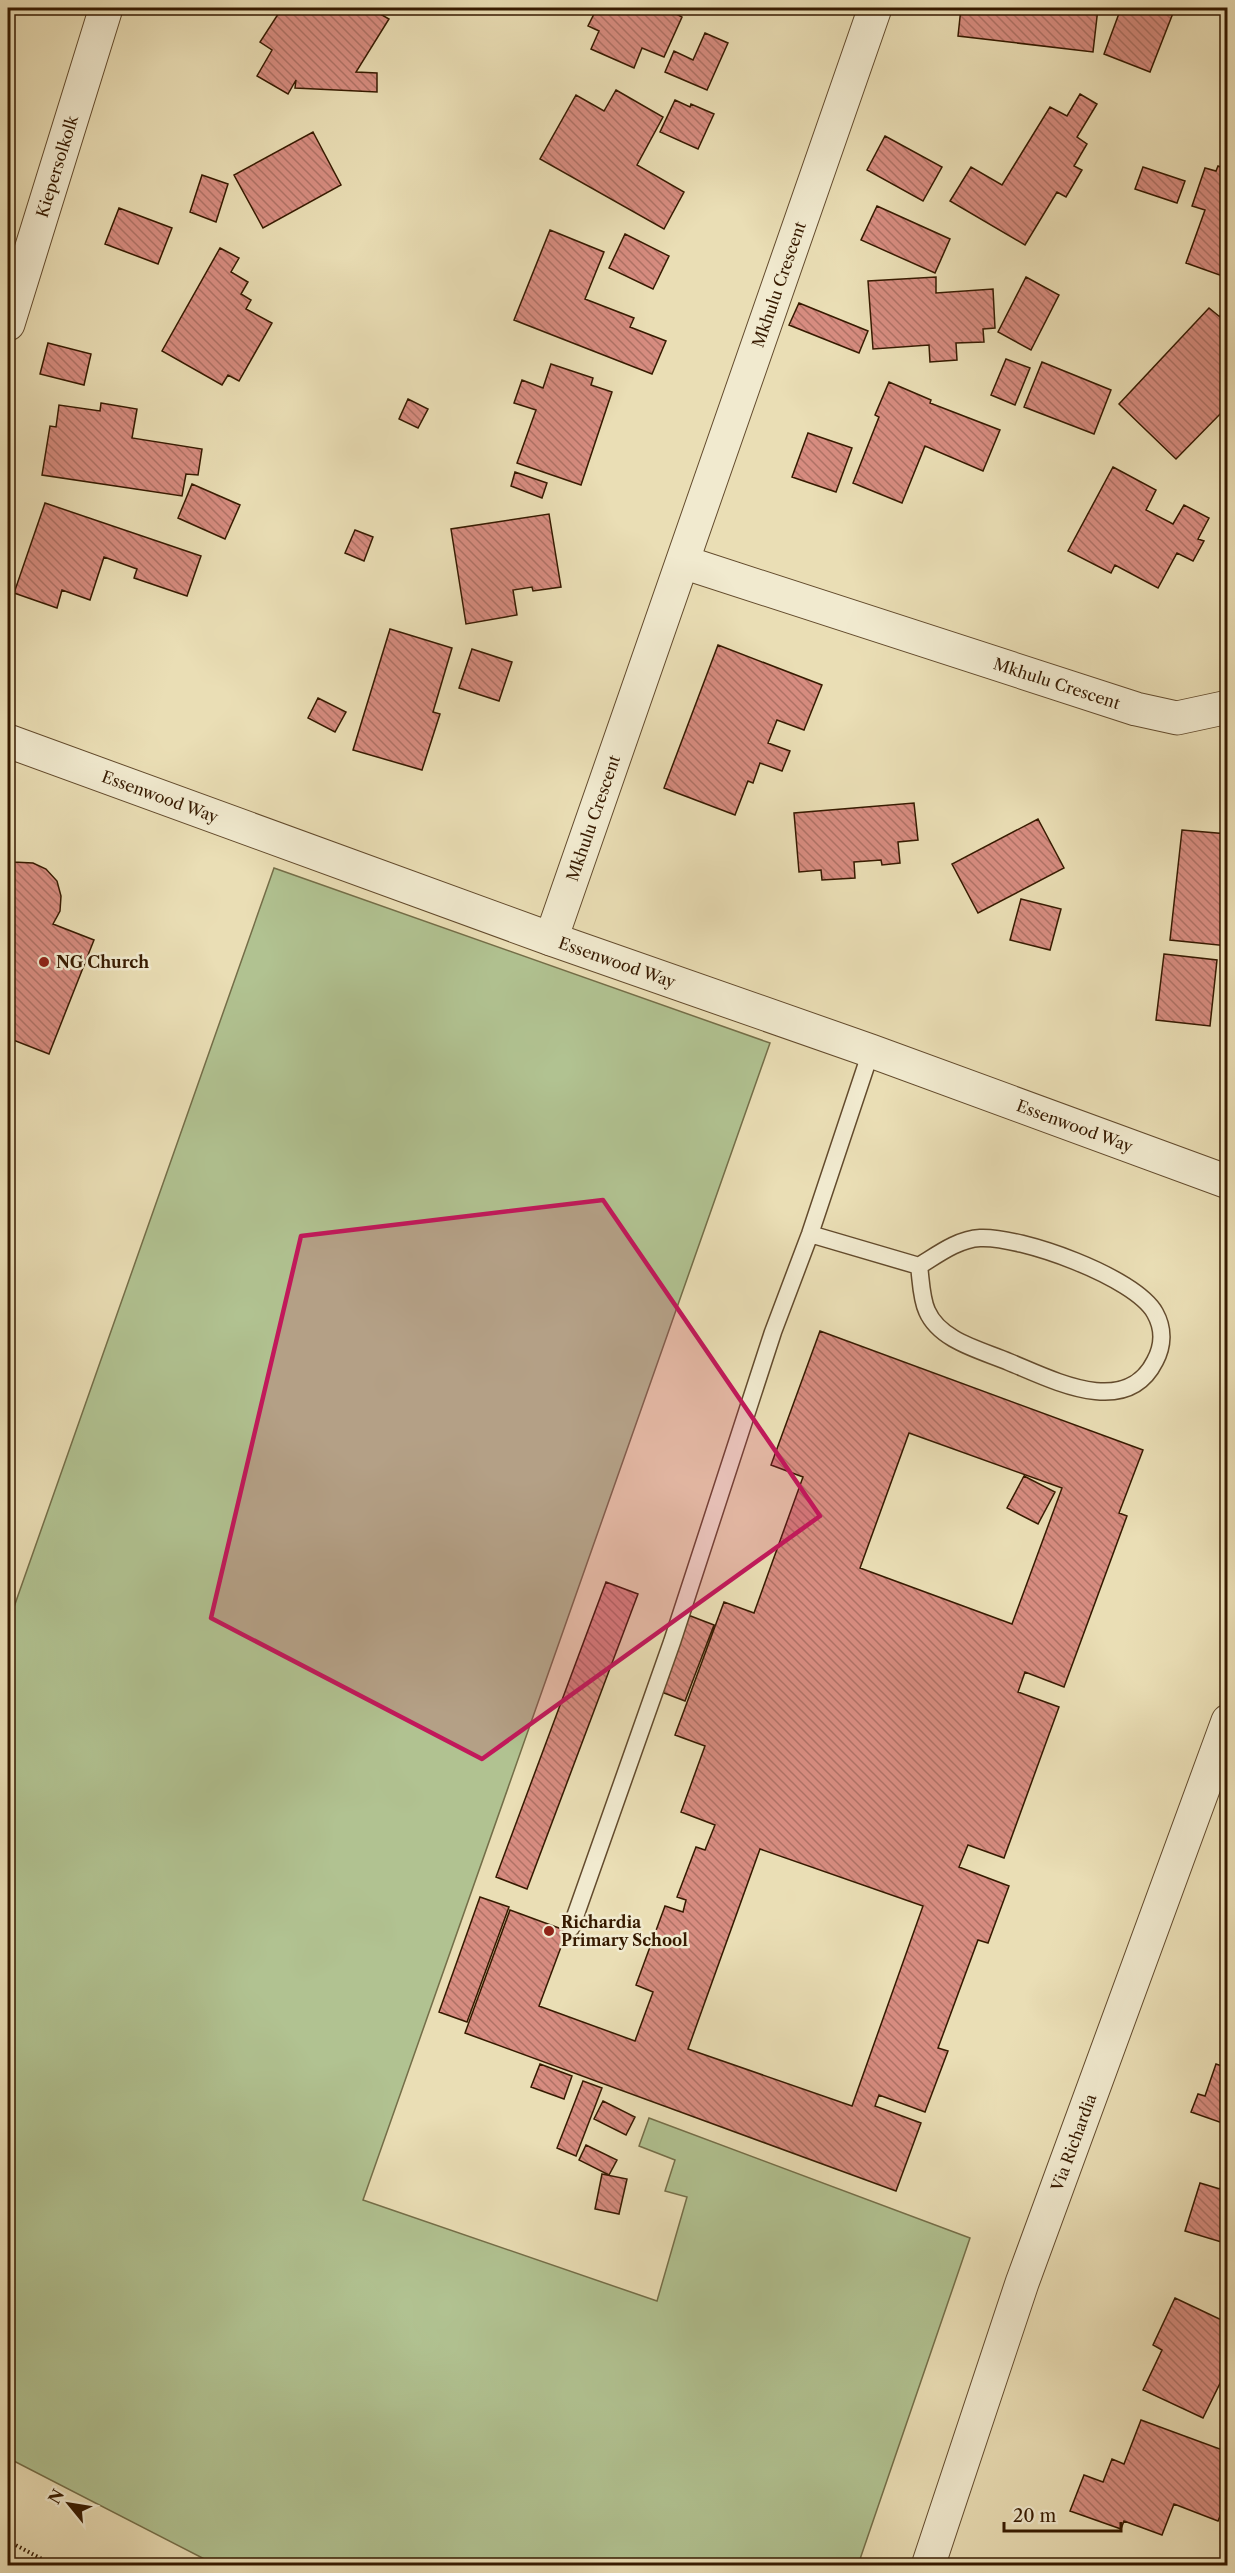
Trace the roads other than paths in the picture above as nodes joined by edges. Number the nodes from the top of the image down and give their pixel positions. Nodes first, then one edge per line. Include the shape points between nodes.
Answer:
1 (106, 8) edge
2 (875, 8) edge
3 (8, 324) edge
4 (683, 562) junction
5 (1227, 707) edge
6 (8, 741) edge
7 (551, 939) junction
8 (871, 1051) junction
9 (1227, 1182) edge
10 (810, 1234) junction
11 (919, 1266) junction
12 (1227, 1721) edge
13 (571, 1928) dead end
14 (928, 2565) edge

1 - 3 street, Kiepersolkolk
2 - 4 street, Mkhulu Crescent
4 - 5 street, Mkhulu Crescent via 1136,709 1177,718
4 - 7 street, Mkhulu Crescent
6 - 7 street, Essenwood Way
7 - 8 street, Essenwood Way
8 - 9 street, Essenwood Way
8 - 10 lane
10 - 11 lane
10 - 13 lane via 773,1332 672,1642
11 - 11 lane via 959,1243 978,1238 1035,1246 1105,1275 1140,1296 1155,1312 1162,1331 1160,1351 1150,1372 1129,1388 1102,1393 1041,1375 953,1338 934,1323 926,1309
12 - 14 street, Via Richardia via 1022,2283

